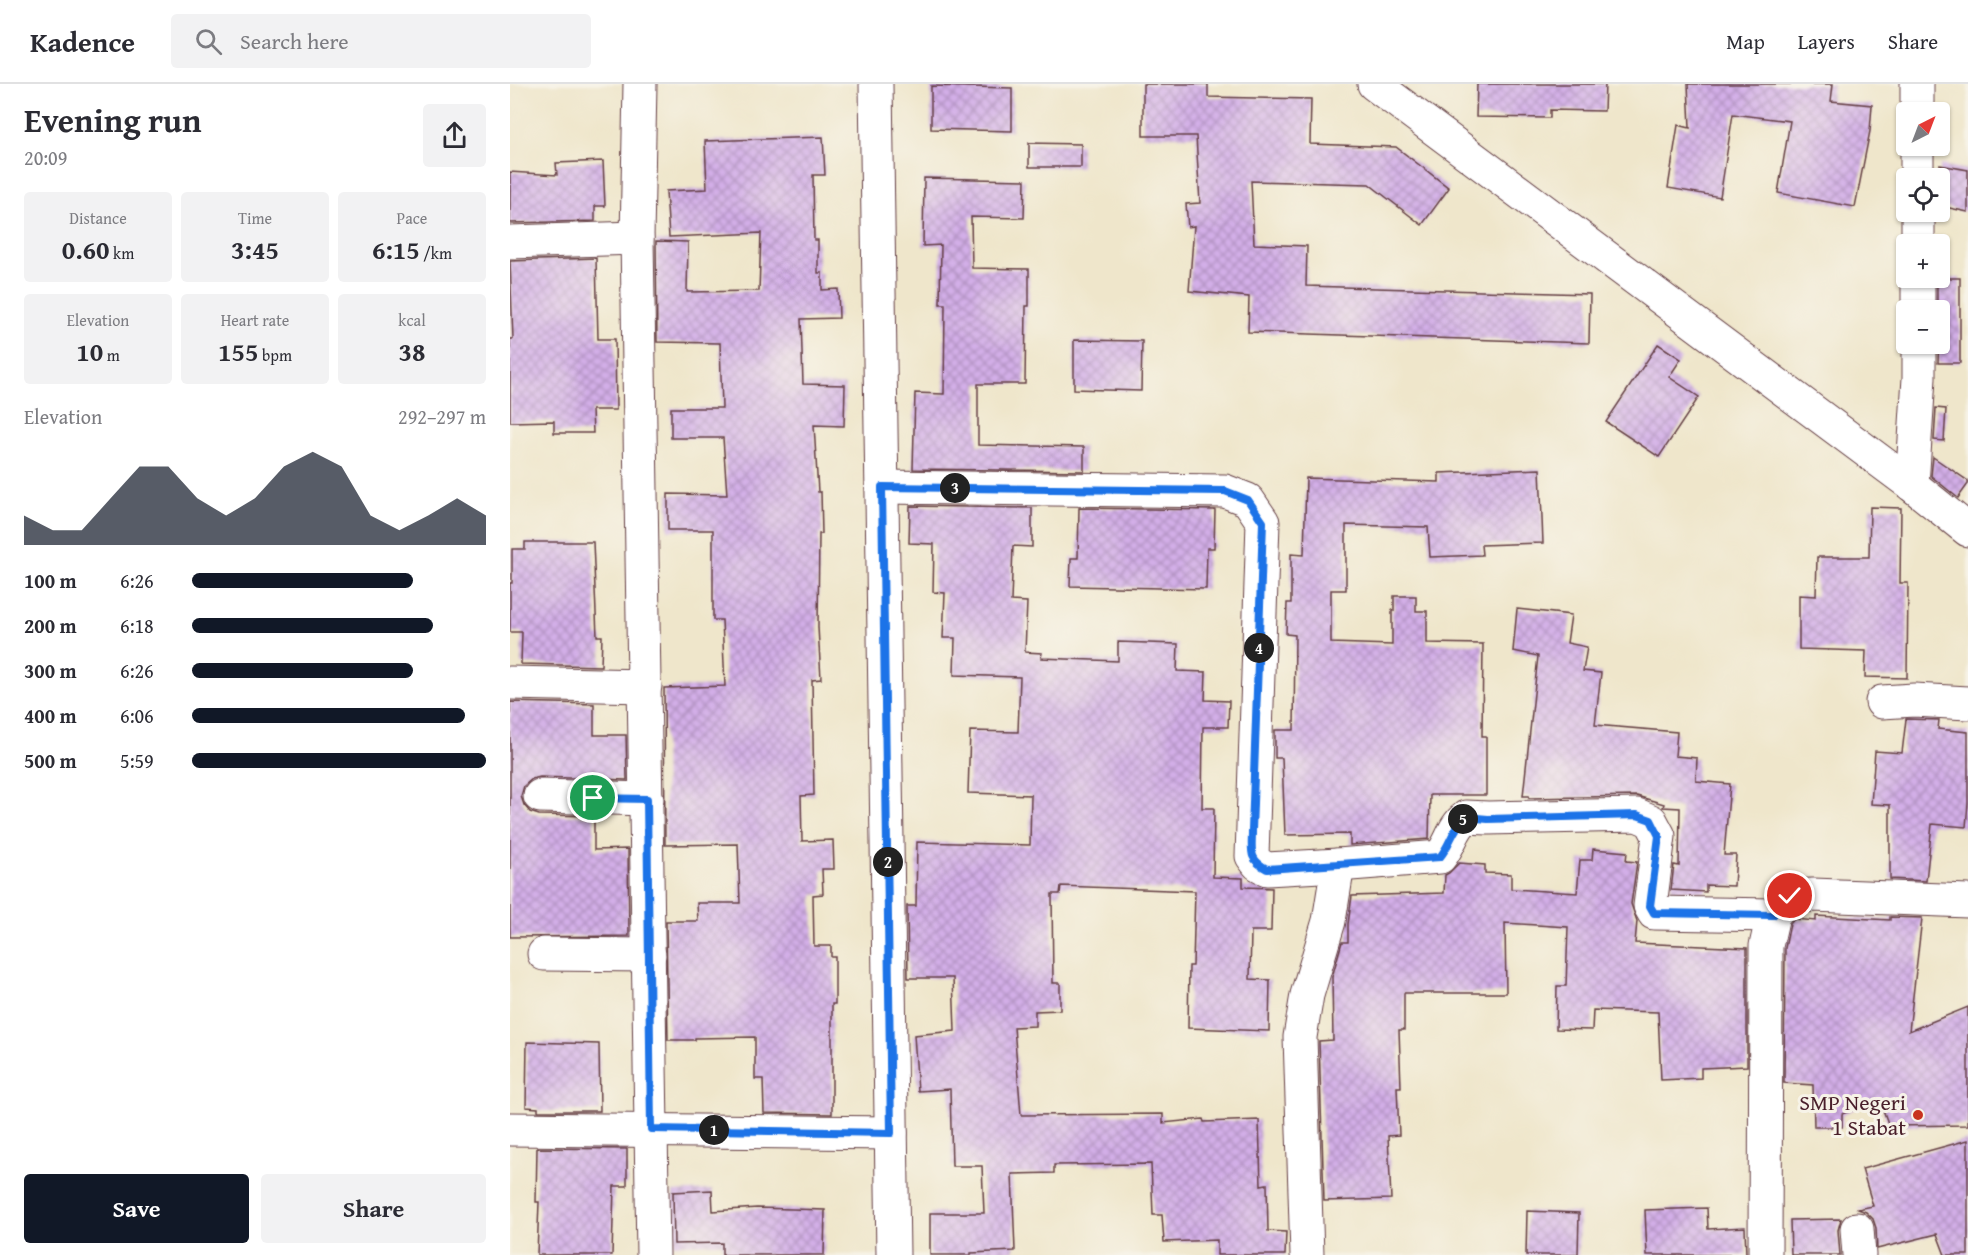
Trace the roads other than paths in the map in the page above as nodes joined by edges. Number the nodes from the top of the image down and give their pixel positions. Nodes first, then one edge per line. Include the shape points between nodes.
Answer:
1 (639, 84) edge
2 (876, 84) edge
3 (1374, 84) edge
4 (1917, 84) edge
5 (1917, 102) edge
6 (637, 238) junction
7 (510, 242) edge
8 (1919, 354) edge
9 (1912, 485) junction
10 (882, 487) junction
11 (1968, 530) edge
12 (510, 683) edge
13 (645, 686) junction
14 (1882, 702) dead end
15 (1968, 703) edge
16 (540, 796) dead end
17 (647, 799) junction
18 (1338, 865) junction
19 (1968, 901) edge
20 (1773, 915) junction
21 (544, 954) dead end
22 (649, 955) junction
23 (510, 1129) edge
24 (651, 1129) junction
25 (891, 1133) junction
26 (653, 1255) edge
27 (893, 1255) edge
28 (1308, 1255) edge
29 (1765, 1255) edge

1 - 6 street
2 - 10 street
3 - 9 street
4 - 5 street
6 - 7 street
6 - 13 street
8 - 9 street
9 - 11 street
10 - 18 street via 1225,491 1248,500 1263,522 1252,856 1267,869
10 - 25 street
12 - 13 street
13 - 17 street
14 - 15 street
16 - 17 street
17 - 22 street
18 - 20 street via 1440,857 1449,847 1458,823 1466,817 1637,815 1651,820 1659,836 1650,906 1654,913
18 - 28 street via 1329,921 1307,995 1300,1036
19 - 20 street via 1790,896
20 - 29 street via 1766,946
21 - 22 street
22 - 24 street
23 - 24 street
24 - 25 street
24 - 26 street
25 - 27 street

